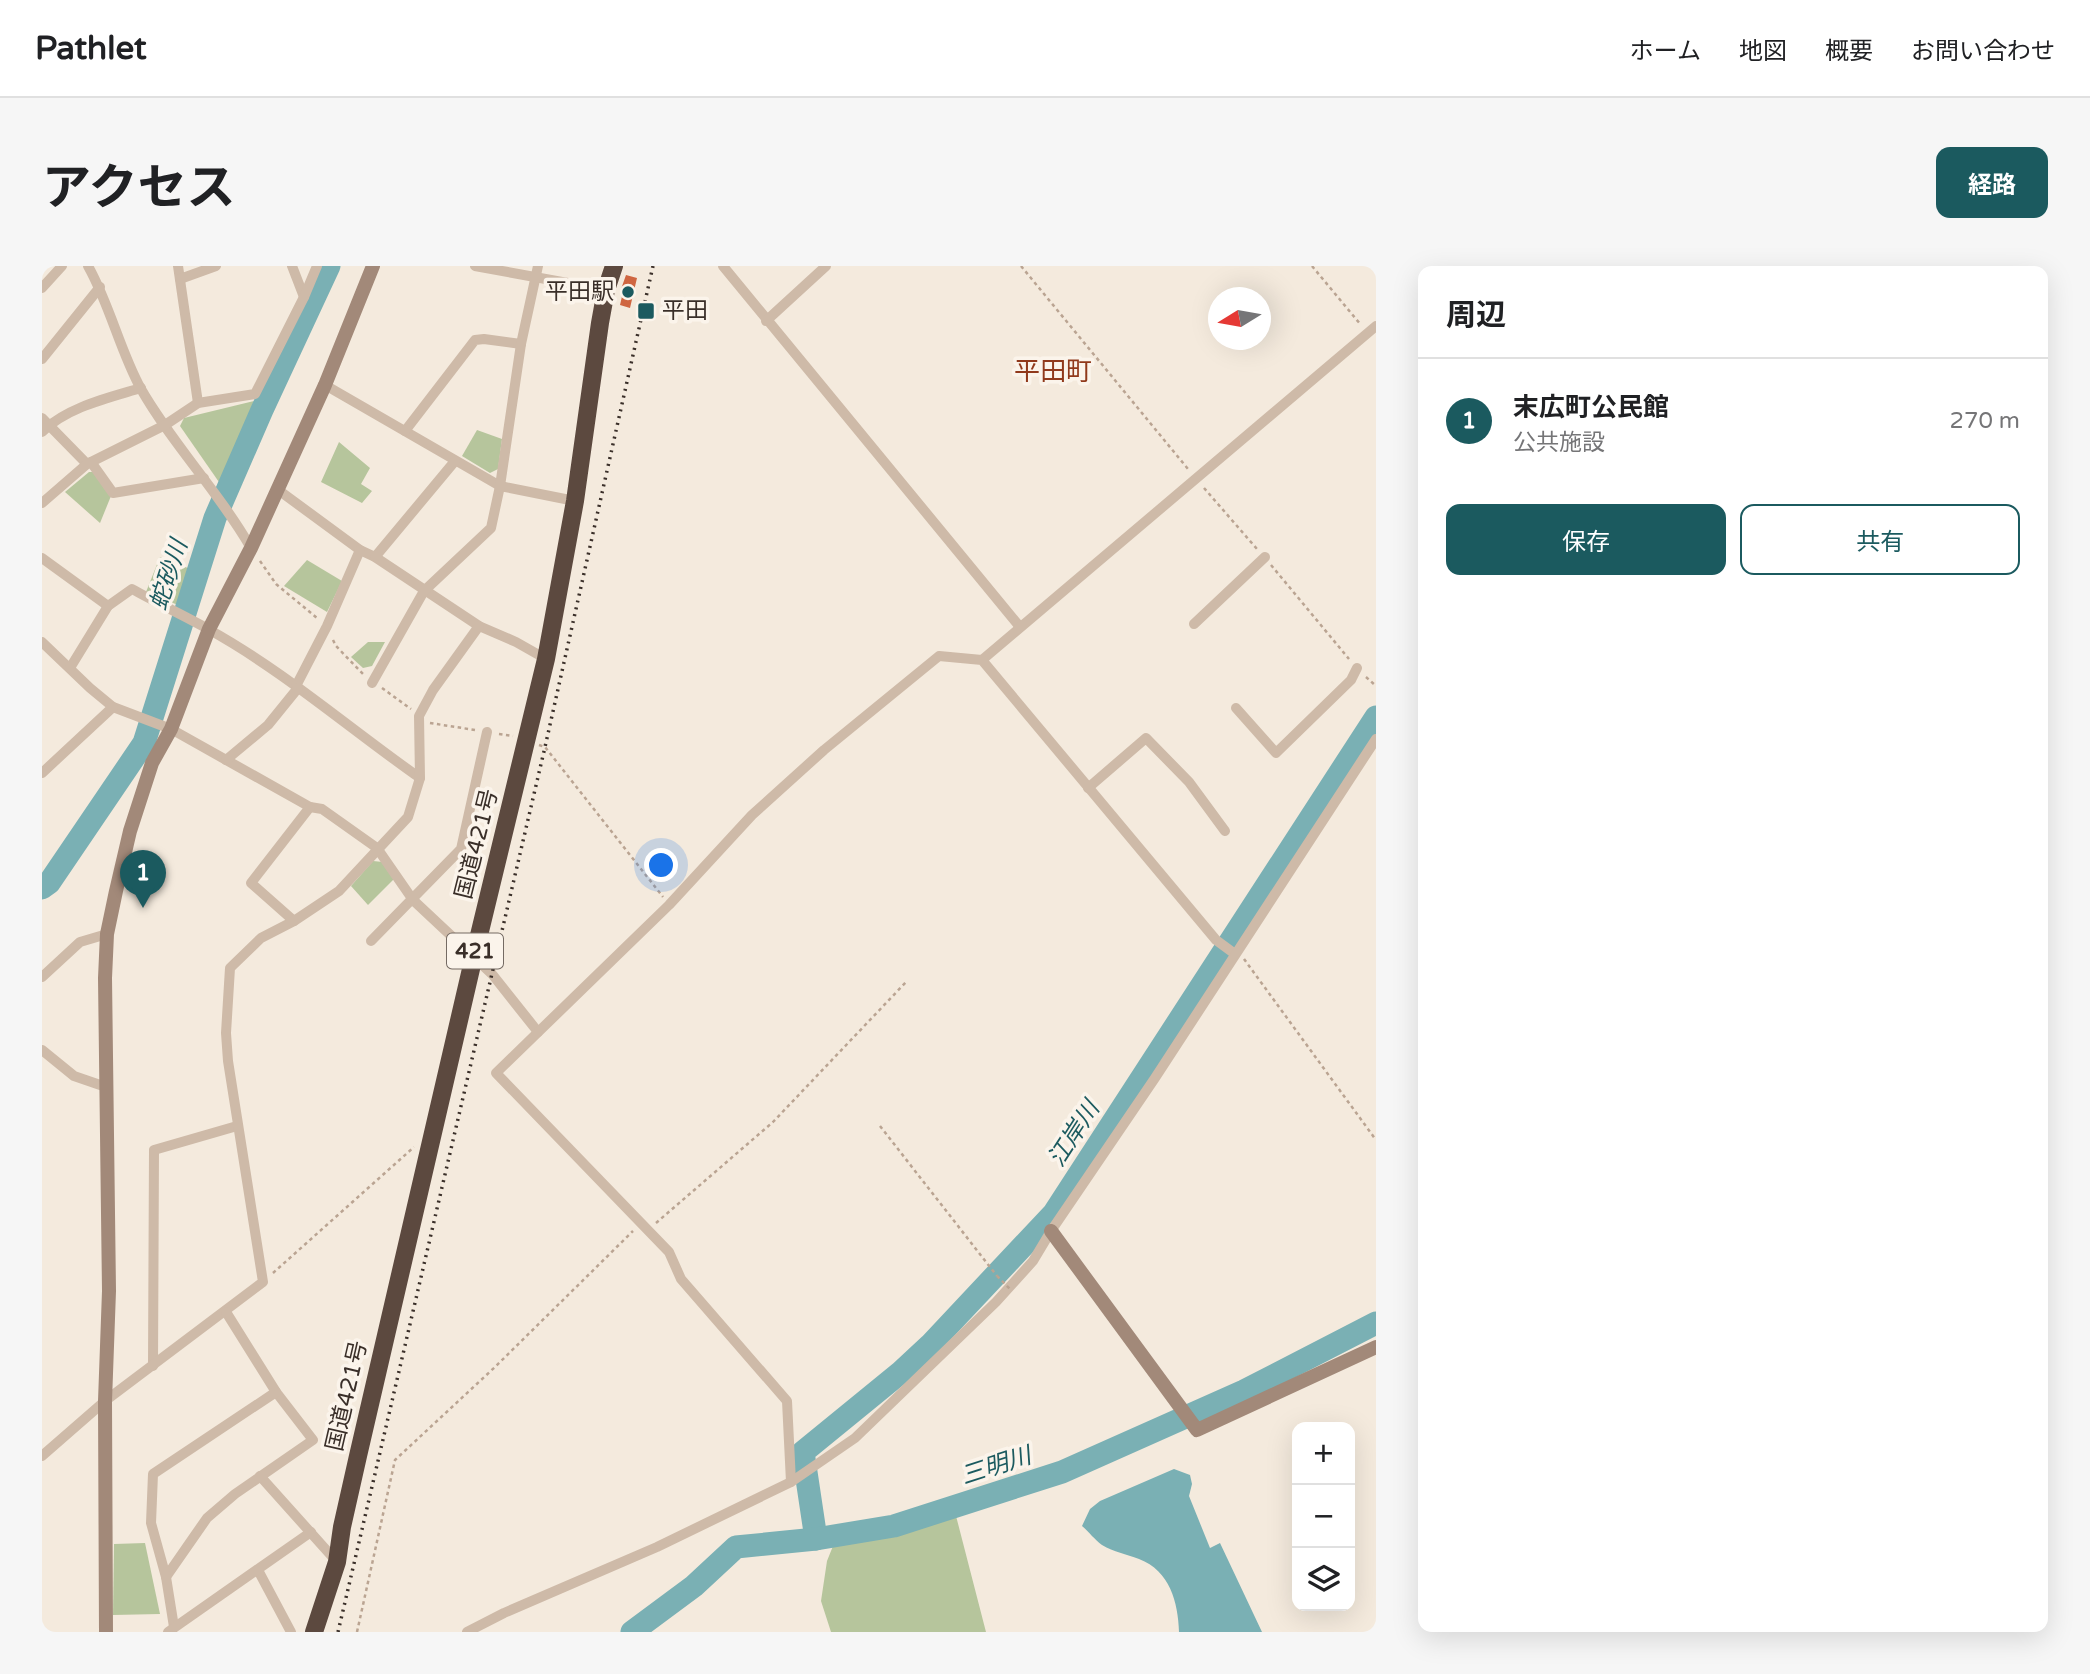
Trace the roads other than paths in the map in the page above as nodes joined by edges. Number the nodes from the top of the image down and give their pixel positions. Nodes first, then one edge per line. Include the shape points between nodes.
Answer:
1 (62, 266) edge
2 (88, 266) edge
3 (178, 266) edge
4 (216, 266) edge
5 (292, 266) edge
6 (317, 266) edge
7 (373, 266) edge
8 (475, 266) edge
9 (538, 266) edge
10 (614, 266) edge
11 (723, 266) edge
12 (826, 266) edge
13 (180, 279) junction
14 (534, 279) junction
15 (100, 287) junction
16 (42, 288) edge
17 (606, 290) junction
18 (304, 297) junction
19 (766, 321) junction
20 (1372, 330) edge
21 (521, 344) junction
22 (42, 359) edge
23 (325, 385) junction
24 (141, 388) junction
25 (198, 403) junction
26 (45, 425) edge
27 (165, 425) junction
28 (405, 432) junction
29 (455, 461) junction
30 (89, 463) junction
31 (204, 478) junction
32 (500, 486) junction
33 (277, 489) junction
34 (575, 501) junction
35 (42, 503) edge
36 (251, 548) junction
37 (360, 550) junction
38 (375, 557) junction
39 (1265, 557) road end
40 (42, 558) edge
41 (424, 591) junction
42 (108, 606) junction
43 (1194, 624) dead end
44 (480, 626) junction
45 (1020, 627) junction
46 (209, 629) junction
47 (42, 642) edge
48 (546, 659) junction
49 (982, 660) junction
50 (70, 668) junction
51 (1357, 668) road end
52 (372, 683) dead end
53 (297, 687) junction
54 (113, 707) junction
55 (1236, 708) dead end
56 (170, 729) junction
57 (487, 732) dead end
58 (1376, 739) edge
59 (226, 760) junction
60 (42, 773) edge
61 (420, 778) junction
62 (1088, 788) junction
63 (310, 807) junction
64 (1225, 831) dead end
65 (377, 848) junction
66 (412, 900) junction
67 (294, 921) junction
68 (107, 934) junction
69 (371, 942) dead end
70 (1229, 949) junction
71 (474, 956) junction
72 (42, 977) edge
73 (538, 1032) junction
74 (42, 1050) edge
75 (106, 1087) junction
76 (237, 1126) junction
77 (1051, 1231) junction
78 (226, 1312) junction
79 (1376, 1347) edge
80 (153, 1366) junction
81 (276, 1392) junction
82 (105, 1401) junction
83 (42, 1456) edge
84 (260, 1476) junction
85 (791, 1482) junction
86 (311, 1532) junction
87 (337, 1562) junction
88 (258, 1570) junction
89 (166, 1577) junction
90 (171, 1630) edge
91 (289, 1631) edge
92 (106, 1632) edge
93 (314, 1632) edge
94 (467, 1632) edge

1 - 16 street
2 - 15 street
3 - 13 street
4 - 13 street
5 - 18 street
6 - 18 street
7 - 23 street
8 - 14 street
9 - 14 street
10 - 17 highway, 国道421号 / 421
11 - 19 street
12 - 19 street
13 - 25 street
14 - 17 street
14 - 21 street
15 - 22 street
15 - 24 street
17 - 34 highway, 国道421号 / 421
18 - 25 street via 255,394
19 - 45 street
20 - 45 street
21 - 28 street via 475,340
21 - 32 street
23 - 28 street
23 - 33 street
24 - 26 street
24 - 27 street
25 - 27 street
26 - 30 street
27 - 30 street
27 - 31 street
28 - 29 street
29 - 32 street
29 - 38 street
30 - 31 street via 113,493
30 - 35 street
31 - 36 street
32 - 34 street
32 - 41 street via 491,528
33 - 36 street
33 - 37 street
34 - 48 highway, 国道421号 / 421
36 - 46 street
37 - 38 street
37 - 53 street
38 - 41 street
39 - 43 street
40 - 42 street
41 - 44 street
41 - 52 street
42 - 46 street via 132,589
42 - 50 street
44 - 48 street
44 - 61 street via 419,716
45 - 49 street
46 - 53 street
46 - 56 street
47 - 50 street
48 - 71 highway, 国道421号 / 421
49 - 62 street
49 - 73 street via 939,656 824,750 751,815 669,905
50 - 54 street
51 - 55 street via 1351,680 1276,753
53 - 59 street via 268,725
53 - 61 street
54 - 56 street
54 - 60 street
56 - 59 street
56 - 68 street via 152,763 130,831
57 - 66 street via 461,849
58 - 70 street
59 - 63 street
61 - 65 street via 408,817
62 - 64 street via 1146,738 1189,782
62 - 70 street
63 - 65 street via 322,809
63 - 67 street via 251,883
65 - 66 street
65 - 67 street via 339,891
66 - 69 street
66 - 71 street
67 - 76 street via 261,938 230,968 226,1033
68 - 72 street via 80,942
68 - 75 street
70 - 77 street via 1155,1078
71 - 73 street
71 - 87 highway, 国道421号 / 421
73 - 85 street via 496,1073 669,1252 681,1279 787,1401
74 - 75 street via 75,1076
75 - 82 street via 109,1291
76 - 78 street via 263,1282
76 - 80 street via 153,1150
77 - 79 street via 1197,1430
77 - 85 street via 1033,1261 996,1302 855,1438
78 - 80 street
78 - 81 street
80 - 82 street
81 - 84 street via 313,1440
81 - 89 street via 153,1474 152,1523
82 - 83 street
82 - 92 street
84 - 86 street
84 - 89 street via 207,1518
85 - 94 street
86 - 87 street
86 - 88 street
87 - 93 highway, 国道421号 / 421
88 - 90 street
88 - 91 street
89 - 90 street

